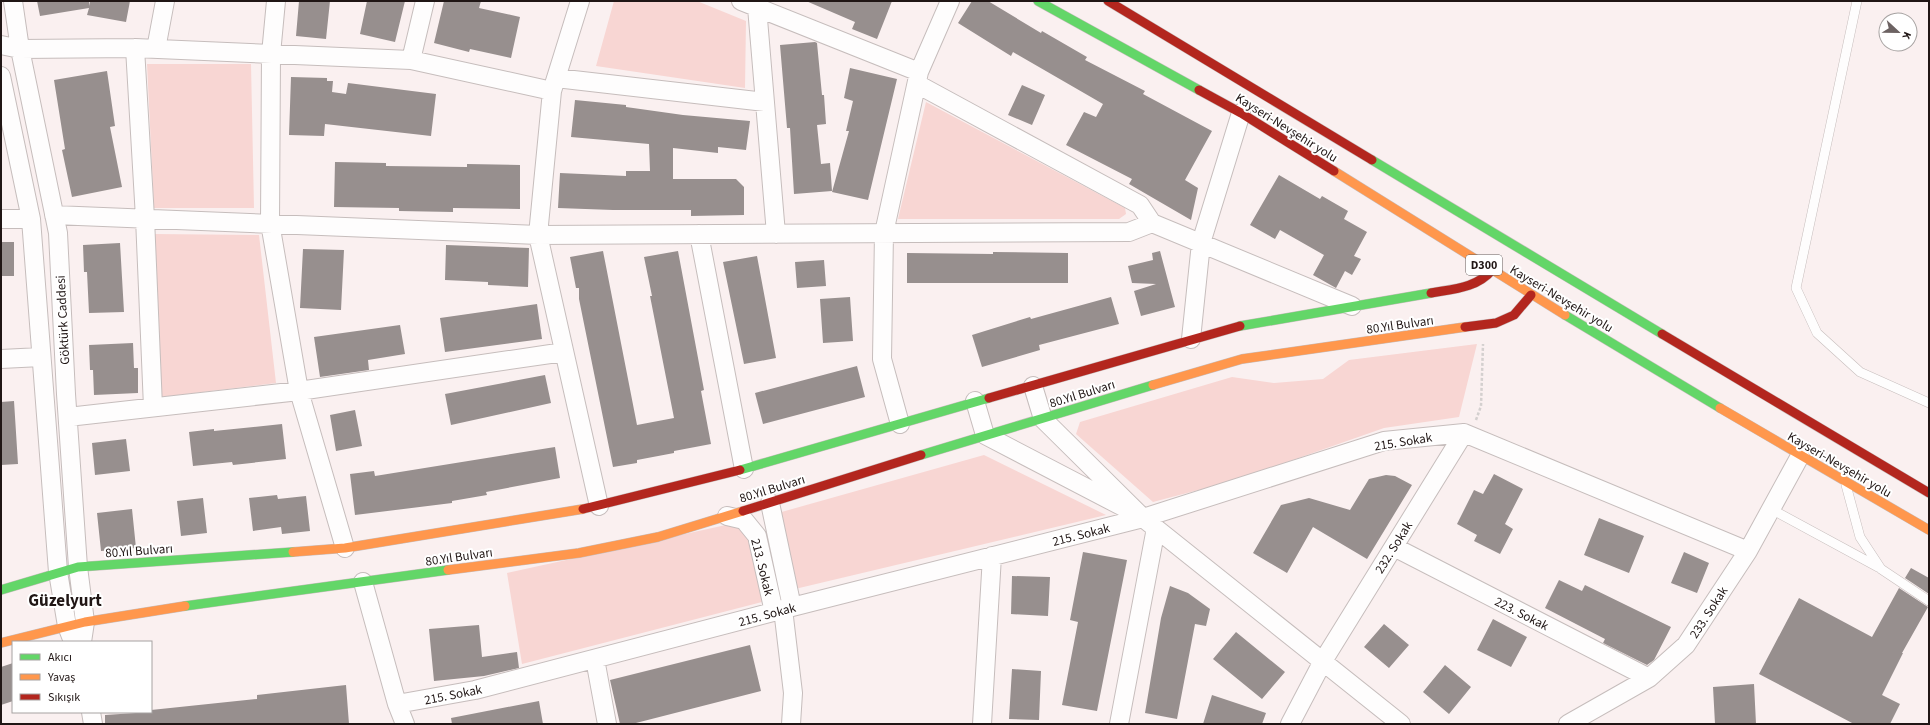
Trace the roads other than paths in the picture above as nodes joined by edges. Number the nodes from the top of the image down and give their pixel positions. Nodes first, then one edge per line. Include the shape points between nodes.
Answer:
1 (13, 1) edge
2 (165, 1) edge
3 (276, 1) edge
4 (425, 1) edge
5 (580, 1) edge
6 (950, 1) edge
7 (1038, 1) edge
8 (1108, 1) edge
9 (1857, 1) edge
10 (749, 4) edge
11 (1, 45) edge
12 (135, 48) junction
13 (20, 49) junction
14 (156, 49) junction
15 (271, 54) junction
16 (411, 60) junction
17 (1, 76) edge
18 (918, 78) junction
19 (554, 85) junction
20 (765, 102) junction
21 (1241, 113) junction
22 (54, 215) junction
23 (145, 218) junction
24 (1, 219) edge
25 (31, 219) junction
26 (270, 223) junction
27 (1152, 223) junction
28 (884, 233) junction
29 (699, 234) junction
30 (776, 234) junction
31 (538, 235) junction
32 (1201, 243) junction
33 (1499, 259) dead end
34 (1492, 270) junction
35 (1538, 284) dead end
36 (1531, 295) junction
37 (1352, 306) junction
38 (1191, 339) junction
39 (564, 352) junction
40 (41, 357) junction
41 (1, 360) edge
42 (1033, 386) junction
43 (299, 391) junction
44 (975, 401) junction
45 (1929, 403) edge
46 (153, 407) junction
47 (68, 417) junction
48 (1043, 419) junction
49 (900, 424) junction
50 (1464, 433) junction
51 (985, 434) junction
52 (1800, 456) junction
53 (744, 469) junction
54 (1845, 482) junction
55 (1929, 493) edge
56 (770, 503) junction
57 (599, 506) junction
58 (1771, 509) junction
59 (726, 516) junction
60 (1150, 523) junction
61 (1929, 530) edge
62 (1394, 547) junction
63 (345, 548) junction
64 (1748, 550) junction
65 (992, 556) junction
66 (78, 567) junction
67 (1880, 568) junction
68 (58, 572) junction
69 (363, 582) junction
70 (1, 590) edge
71 (1929, 602) edge
72 (783, 609) junction
73 (85, 622) junction
74 (70, 634) edge
75 (16, 641) edge
76 (82, 641) edge
77 (12, 642) edge
78 (1, 643) edge
79 (595, 659) junction
80 (1323, 662) junction
81 (1649, 678) junction
82 (397, 704) junction
83 (91, 713) edge
84 (93, 724) edge
85 (405, 724) edge
86 (607, 724) edge
87 (791, 724) edge
88 (982, 724) edge
89 (1119, 724) edge
90 (1290, 724) edge
91 (1401, 724) edge
92 (1568, 724) edge

1 - 13 street, Göktürk Caddesi
2 - 14 street
3 - 15 street
4 - 16 street
5 - 19 street
6 - 18 street
7 - 21 main road, Kayseri-Nevşehir yolu / D300
8 - 55 main road, Kayseri-Nevşehir yolu / D300 via 1547,270
9 - 45 lane via 1796,288 1817,333 1860,372
10 - 18 street
10 - 20 street
11 - 13 street
12 - 13 street
12 - 14 street
12 - 23 street
13 - 22 street, Göktürk Caddesi
14 - 15 street
15 - 16 street
15 - 26 street
16 - 19 street
17 - 25 street, Göktürk Caddesi
18 - 27 street via 1140,205
18 - 28 street
19 - 20 street
19 - 31 street
20 - 30 street
21 - 32 street
21 - 34 main road, Kayseri-Nevşehir yolu / D300
22 - 23 street
22 - 47 street, Göktürk Caddesi via 58,233
23 - 26 street
23 - 46 street
24 - 25 street
25 - 40 street, Göktürk Caddesi
26 - 31 street
26 - 43 street
27 - 28 street via 1129,232
27 - 32 street
28 - 30 street
28 - 49 street via 882,358
29 - 30 street
29 - 31 street
29 - 53 street
31 - 39 street
32 - 37 street
32 - 38 street
33 - 34 main road
34 - 36 main road, Kayseri-Nevşehir yolu / D300
34 - 37 main road, 80.Yıl Bulvarı via 1485,278 1465,287
35 - 36 main road, 80.Yıl Bulvarı
36 - 48 main road, 80.Yıl Bulvarı via 1522,308 1506,320 1242,359
36 - 52 main road, Kayseri-Nevşehir yolu / D300
37 - 38 main road, 80.Yıl Bulvarı via 1236,327
38 - 42 main road, 80.Yıl Bulvarı
39 - 43 street
39 - 57 street
40 - 41 street
40 - 68 street, Göktürk Caddesi
42 - 44 main road, 80.Yıl Bulvarı
42 - 48 street
43 - 46 street
43 - 63 street
44 - 49 main road, 80.Yıl Bulvarı
44 - 51 street
46 - 47 street
47 - 66 street, Göktürk Caddesi
48 - 51 main road, 80.Yıl Bulvarı
48 - 60 street
49 - 53 main road, 80.Yıl Bulvarı
50 - 60 street, 215. Sokak via 1384,441
50 - 62 street, 232. Sokak
50 - 64 street, 215. Sokak
51 - 56 main road, 80.Yıl Bulvarı
51 - 60 street
52 - 54 main road, Kayseri-Nevşehir yolu / D300
52 - 58 street, 233. Sokak
53 - 57 main road, 80.Yıl Bulvarı
54 - 61 main road, Kayseri-Nevşehir yolu / D300
54 - 67 lane via 1860,537
56 - 59 main road, 80.Yıl Bulvarı
56 - 72 street, 213. Sokak
57 - 63 main road, 80.Yıl Bulvarı
58 - 64 street, 233. Sokak
58 - 67 lane
59 - 69 main road, 80.Yıl Bulvarı via 658,537 579,553
59 - 72 street, 213. Sokak via 744,520 757,536
60 - 65 street, 215. Sokak
60 - 80 street
60 - 89 street
62 - 80 street, 232. Sokak
62 - 81 street, 223. Sokak
63 - 66 main road, 80.Yıl Bulvarı
64 - 81 street, 233. Sokak via 1686,645
65 - 72 street, 215. Sokak
65 - 88 street
66 - 68 main road, 80.Yıl Bulvarı
66 - 73 street, Göktürk Caddesi
67 - 71 lane
68 - 70 main road, 80.Yıl Bulvarı
68 - 74 street, Göktürk Caddesi
69 - 73 main road, 80.Yıl Bulvarı via 250,596
69 - 82 street
72 - 79 street, 215. Sokak
72 - 87 street, 213. Sokak via 793,693
73 - 74 main road, 80.Yıl Bulvarı
73 - 76 street, Göktürk Caddesi
74 - 75 main road, 80.Yıl Bulvarı
77 - 78 main road, 80.Yıl Bulvarı
79 - 82 street, 215. Sokak via 475,690
79 - 86 street
80 - 90 street, 232. Sokak
80 - 91 street
81 - 92 street, 233. Sokak
82 - 85 street
83 - 84 street

